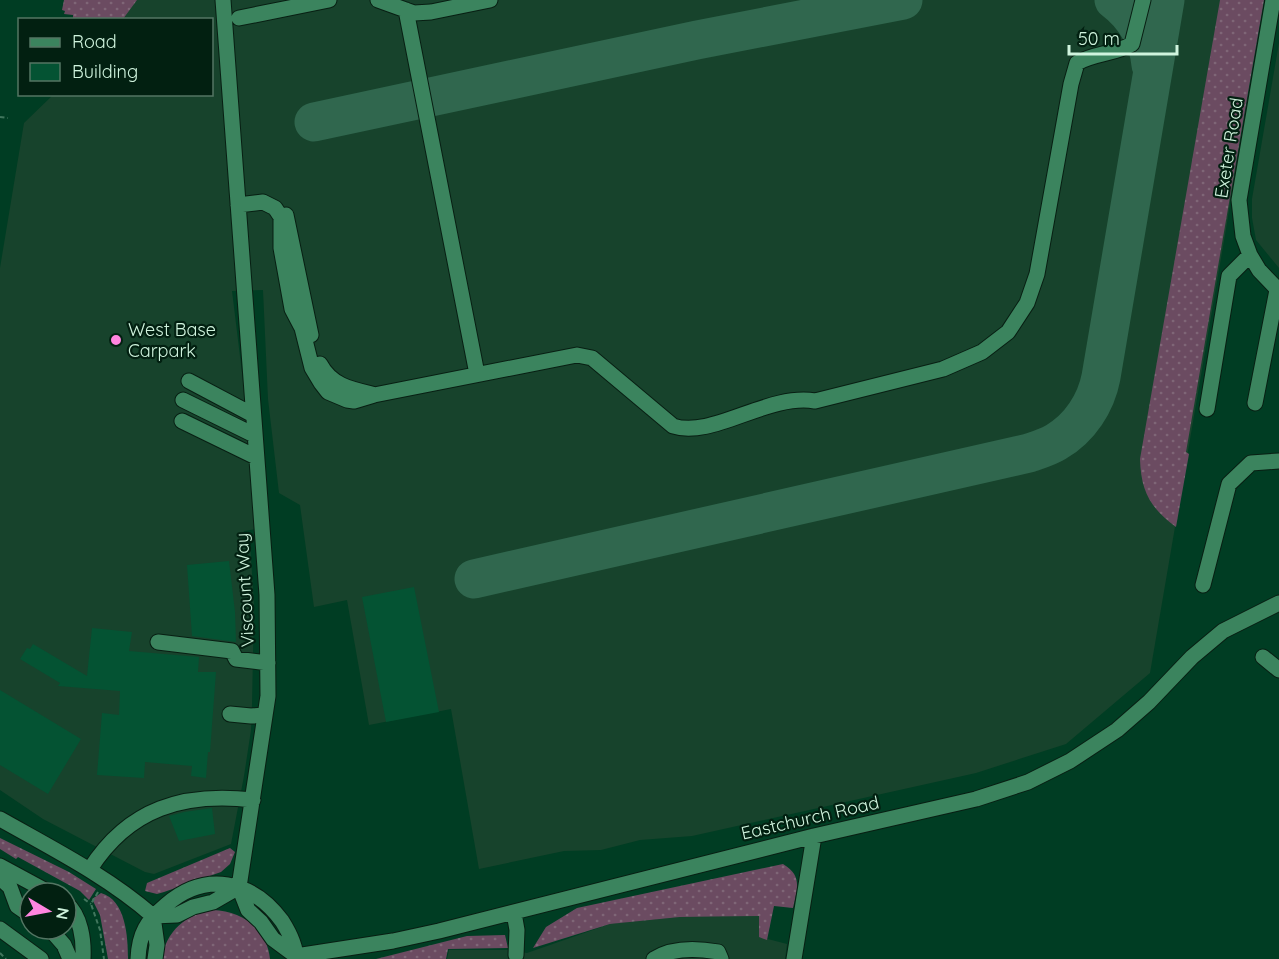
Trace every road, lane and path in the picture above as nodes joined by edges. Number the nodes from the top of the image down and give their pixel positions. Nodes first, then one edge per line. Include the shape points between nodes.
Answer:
1 (224, 0) edge
2 (329, 0) edge
3 (378, 0) edge
4 (490, 0) edge
5 (1143, 0) edge
6 (1273, 0) edge
7 (406, 10) junction
8 (239, 18) dead end
9 (0, 117) edge
10 (8, 118) dead end
11 (237, 198) junction
12 (1250, 255) junction
13 (1278, 290) edge
14 (477, 374) junction
15 (1255, 403) dead end
16 (1207, 409) dead end
17 (254, 436) junction
18 (1279, 461) edge
19 (1203, 585) dead end
20 (1279, 603) edge
21 (158, 642) dead end
22 (1263, 657) dead end
23 (268, 663) junction
24 (1279, 670) edge
25 (230, 714) dead end
26 (266, 715) junction
27 (253, 800) junction
28 (0, 819) edge
29 (814, 836) junction
30 (0, 867) edge
31 (90, 869) junction
32 (0, 878) edge
33 (106, 880) junction
34 (27, 881) edge
35 (239, 887) junction
36 (18, 907) edge
37 (514, 913) junction
38 (153, 916) junction
39 (78, 922) edge
40 (0, 929) edge
41 (60, 941) edge
42 (0, 953) edge
43 (516, 955) dead end
44 (295, 958) edge
45 (6, 959) edge
46 (40, 959) edge
47 (70, 959) edge
48 (83, 959) edge
49 (104, 959) edge
50 (138, 959) edge
51 (155, 959) edge
52 (654, 959) edge
53 (721, 959) edge
54 (794, 959) edge

1 - 11 street, Viscount Way
2 - 8 street
3 - 7 street
4 - 7 street via 431,12
5 - 14 street via 1132,44 1077,63 1037,274 1027,303 1008,332 982,352 943,369 815,402 803,399 769,406 690,429 673,426 586,356
6 - 12 street, Exeter Road via 1239,200 1243,236
7 - 14 street
9 - 10 path
11 - 14 street via 263,202 275,208 281,217 281,248 292,309 302,328 312,368 328,392 354,401
11 - 17 street, Viscount Way
12 - 13 street, Exeter Road via 1258,270
12 - 16 street via 1229,276
13 - 15 street
17 - 17 street via 184,401
17 - 23 street, Viscount Way via 267,594
18 - 19 street via 1251,463 1229,484
20 - 29 street, Eastchurch Road via 1223,631 1117,730 1070,761 1028,782 976,799
21 - 23 street via 232,651 236,659
22 - 24 street
23 - 26 street, Viscount Way
25 - 26 street
26 - 27 street, Viscount Way
27 - 31 street via 210,798 165,806 124,831 103,849
27 - 35 street, Viscount Way
28 - 31 street
29 - 37 street, Eastchurch Road
29 - 54 street
30 - 34 street
31 - 33 street
32 - 36 street via 12,891
33 - 38 street
33 - 49 path via 91,904
35 - 38 street via 177,915
35 - 44 street via 262,899 279,917 290,933
37 - 43 street via 518,930
37 - 44 street, Eastchurch Road via 393,941
38 - 50 street via 139,938
38 - 51 street
39 - 48 street
40 - 46 street
41 - 47 street
42 - 45 path
52 - 53 street via 665,951 686,949 718,952

